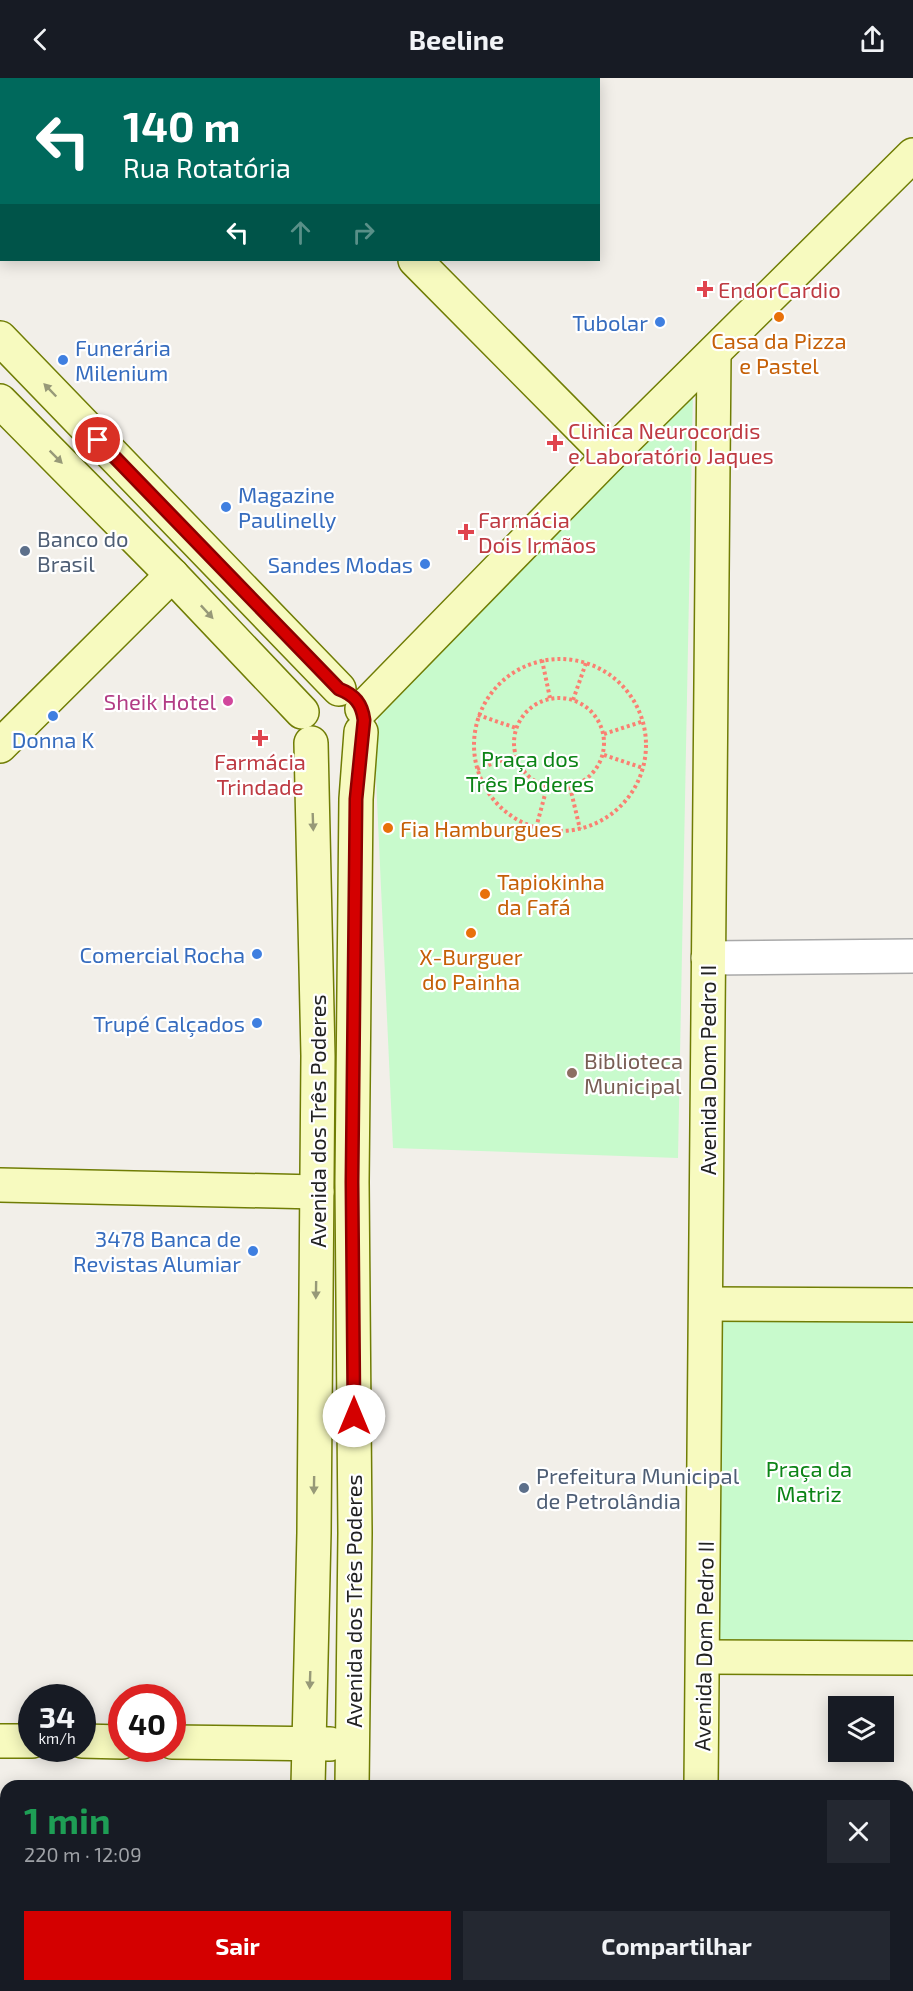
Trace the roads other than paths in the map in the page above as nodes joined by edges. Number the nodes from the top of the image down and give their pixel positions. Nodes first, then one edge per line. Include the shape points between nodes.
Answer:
1 (913, 155) edge
2 (416, 261) edge
3 (0, 338) edge
4 (714, 353) junction
5 (0, 401) edge
6 (609, 456) junction
7 (172, 575) junction
8 (354, 710) junction
9 (302, 712) junction
10 (311, 743) junction
11 (0, 746) edge
12 (913, 956) edge
13 (708, 958) junction
14 (0, 1185) edge
15 (317, 1192) junction
16 (706, 1304) junction
17 (913, 1305) edge
18 (314, 1533) junction
19 (355, 1533) junction
20 (703, 1657) junction
21 (913, 1658) edge
22 (0, 1741) edge
23 (18, 1741) edge
24 (186, 1742) edge
25 (308, 1744) junction
26 (352, 1744) junction
27 (308, 1780) edge
28 (352, 1780) edge
29 (701, 1780) edge

1 - 4 street
2 - 6 street
8 -> 3 street
4 - 6 street
4 - 13 street, Avenida Dom Pedro II
5 -> 7 street
6 - 8 street
7 -> 9 street
7 - 11 street
8 - 9 street via 323,689 306,702
8 - 10 street via 353,743 339,750 324,750
8 - 19 street, Avenida dos Três Poderes
9 - 10 street via 303,732
10 -> 15 street, Avenida dos Três Poderes
12 - 13 street
13 - 16 street, Avenida Dom Pedro II
14 - 15 street
15 -> 18 street, Avenida dos Três Poderes
16 - 17 street
16 - 20 street, Avenida Dom Pedro II
18 - 19 street
18 -> 25 street, Avenida dos Três Poderes
19 - 26 street, Avenida dos Três Poderes
20 - 21 street
20 - 29 street, Avenida Dom Pedro II
22 - 23 street
24 - 25 street
25 - 26 street
25 - 27 street, Avenida dos Três Poderes
26 - 28 street, Avenida dos Três Poderes

